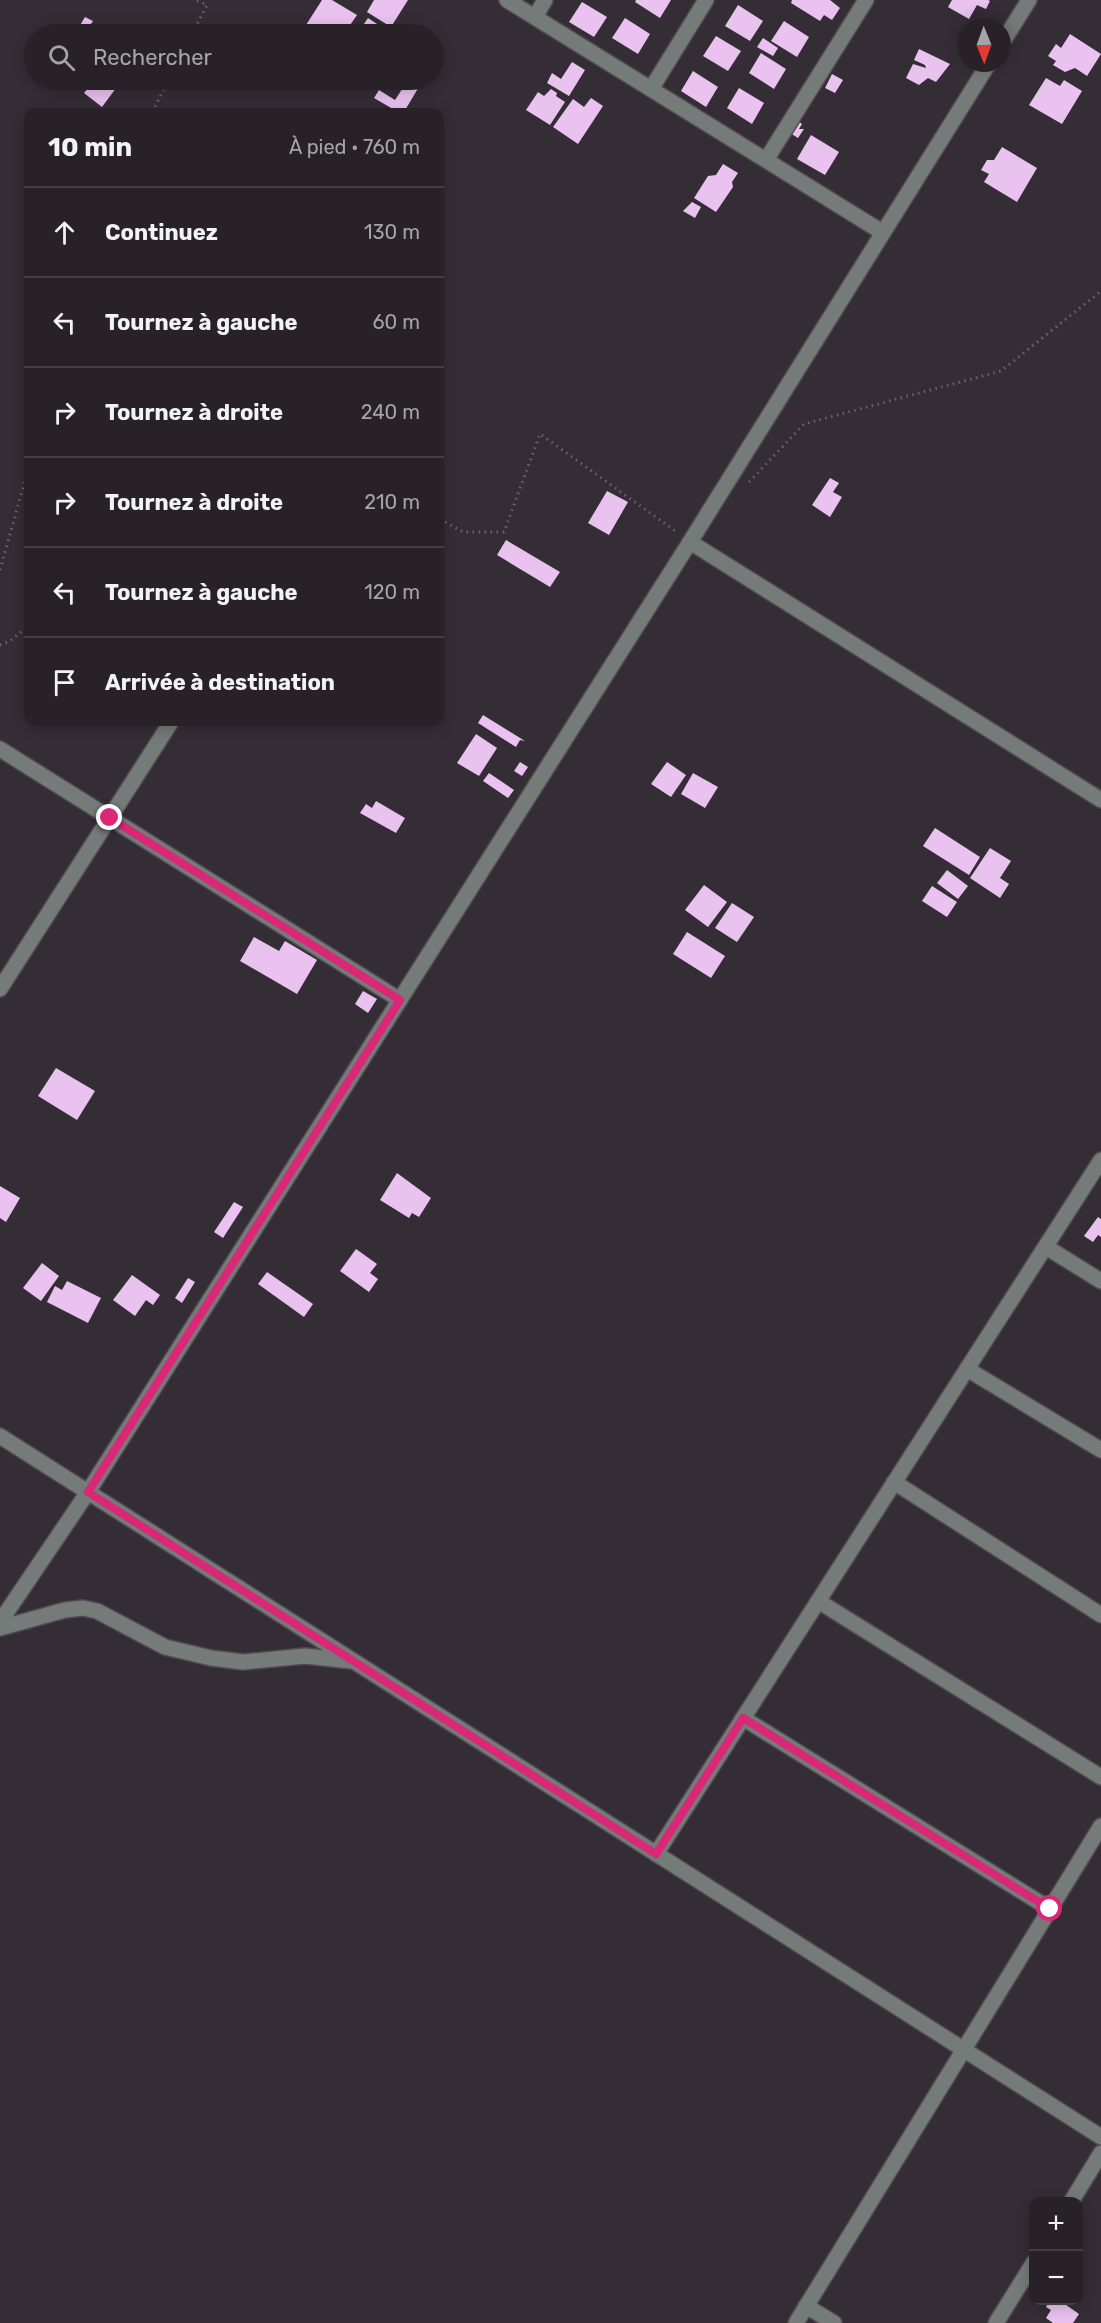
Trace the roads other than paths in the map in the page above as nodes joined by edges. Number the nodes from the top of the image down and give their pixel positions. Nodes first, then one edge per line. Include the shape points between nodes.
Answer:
1 (507, 0) edge
2 (545, 0) edge
3 (706, 0) edge
4 (866, 0) edge
5 (1029, 0) edge
6 (534, 17) junction
7 (1011, 29) edge
8 (983, 72) edge
9 (651, 89) junction
10 (766, 160) junction
11 (882, 232) junction
12 (690, 542) junction
13 (168, 726) edge
14 (0, 749) edge
15 (1101, 800) edge
16 (110, 818) junction
17 (0, 989) edge
18 (400, 1000) junction
19 (1101, 1160) edge
20 (1046, 1247) junction
21 (1101, 1281) edge
22 (967, 1369) junction
23 (0, 1436) edge
24 (1101, 1450) edge
25 (894, 1482) junction
26 (88, 1492) junction
27 (818, 1601) junction
28 (1101, 1615) edge
29 (0, 1622) edge
30 (0, 1628) edge
31 (354, 1661) junction
32 (743, 1718) junction
33 (1101, 1777) edge
34 (1101, 1826) edge
35 (656, 1854) junction
36 (1050, 1909) junction
37 (964, 2050) junction
38 (1101, 2137) edge
39 (1101, 2152) edge
40 (1074, 2197) edge
41 (1029, 2270) edge
42 (806, 2306) junction
43 (796, 2323) edge
44 (834, 2323) edge
45 (996, 2323) edge

1 - 6 street
2 - 6 street
3 - 9 street
4 - 10 street
5 - 7 street
6 - 9 street
8 - 11 street
9 - 10 street
10 - 11 street
11 - 12 street
12 - 15 street
12 - 18 street
13 - 16 street
14 - 16 street
16 - 17 street
16 - 18 street
18 - 26 street
19 - 20 street
20 - 21 street
20 - 22 street
22 - 24 street
22 - 25 street
23 - 26 street
25 - 27 street
25 - 28 street
26 - 29 street
26 - 31 street
27 - 32 street
27 - 33 street
30 - 31 street via 83,1608 97,1611 165,1647 211,1658 243,1662 305,1656
31 - 35 street
32 - 35 street
32 - 36 street
34 - 36 street
35 - 37 street
36 - 37 street
37 - 38 street
37 - 42 street
39 - 40 street
41 - 45 street
42 - 43 street
42 - 44 street

